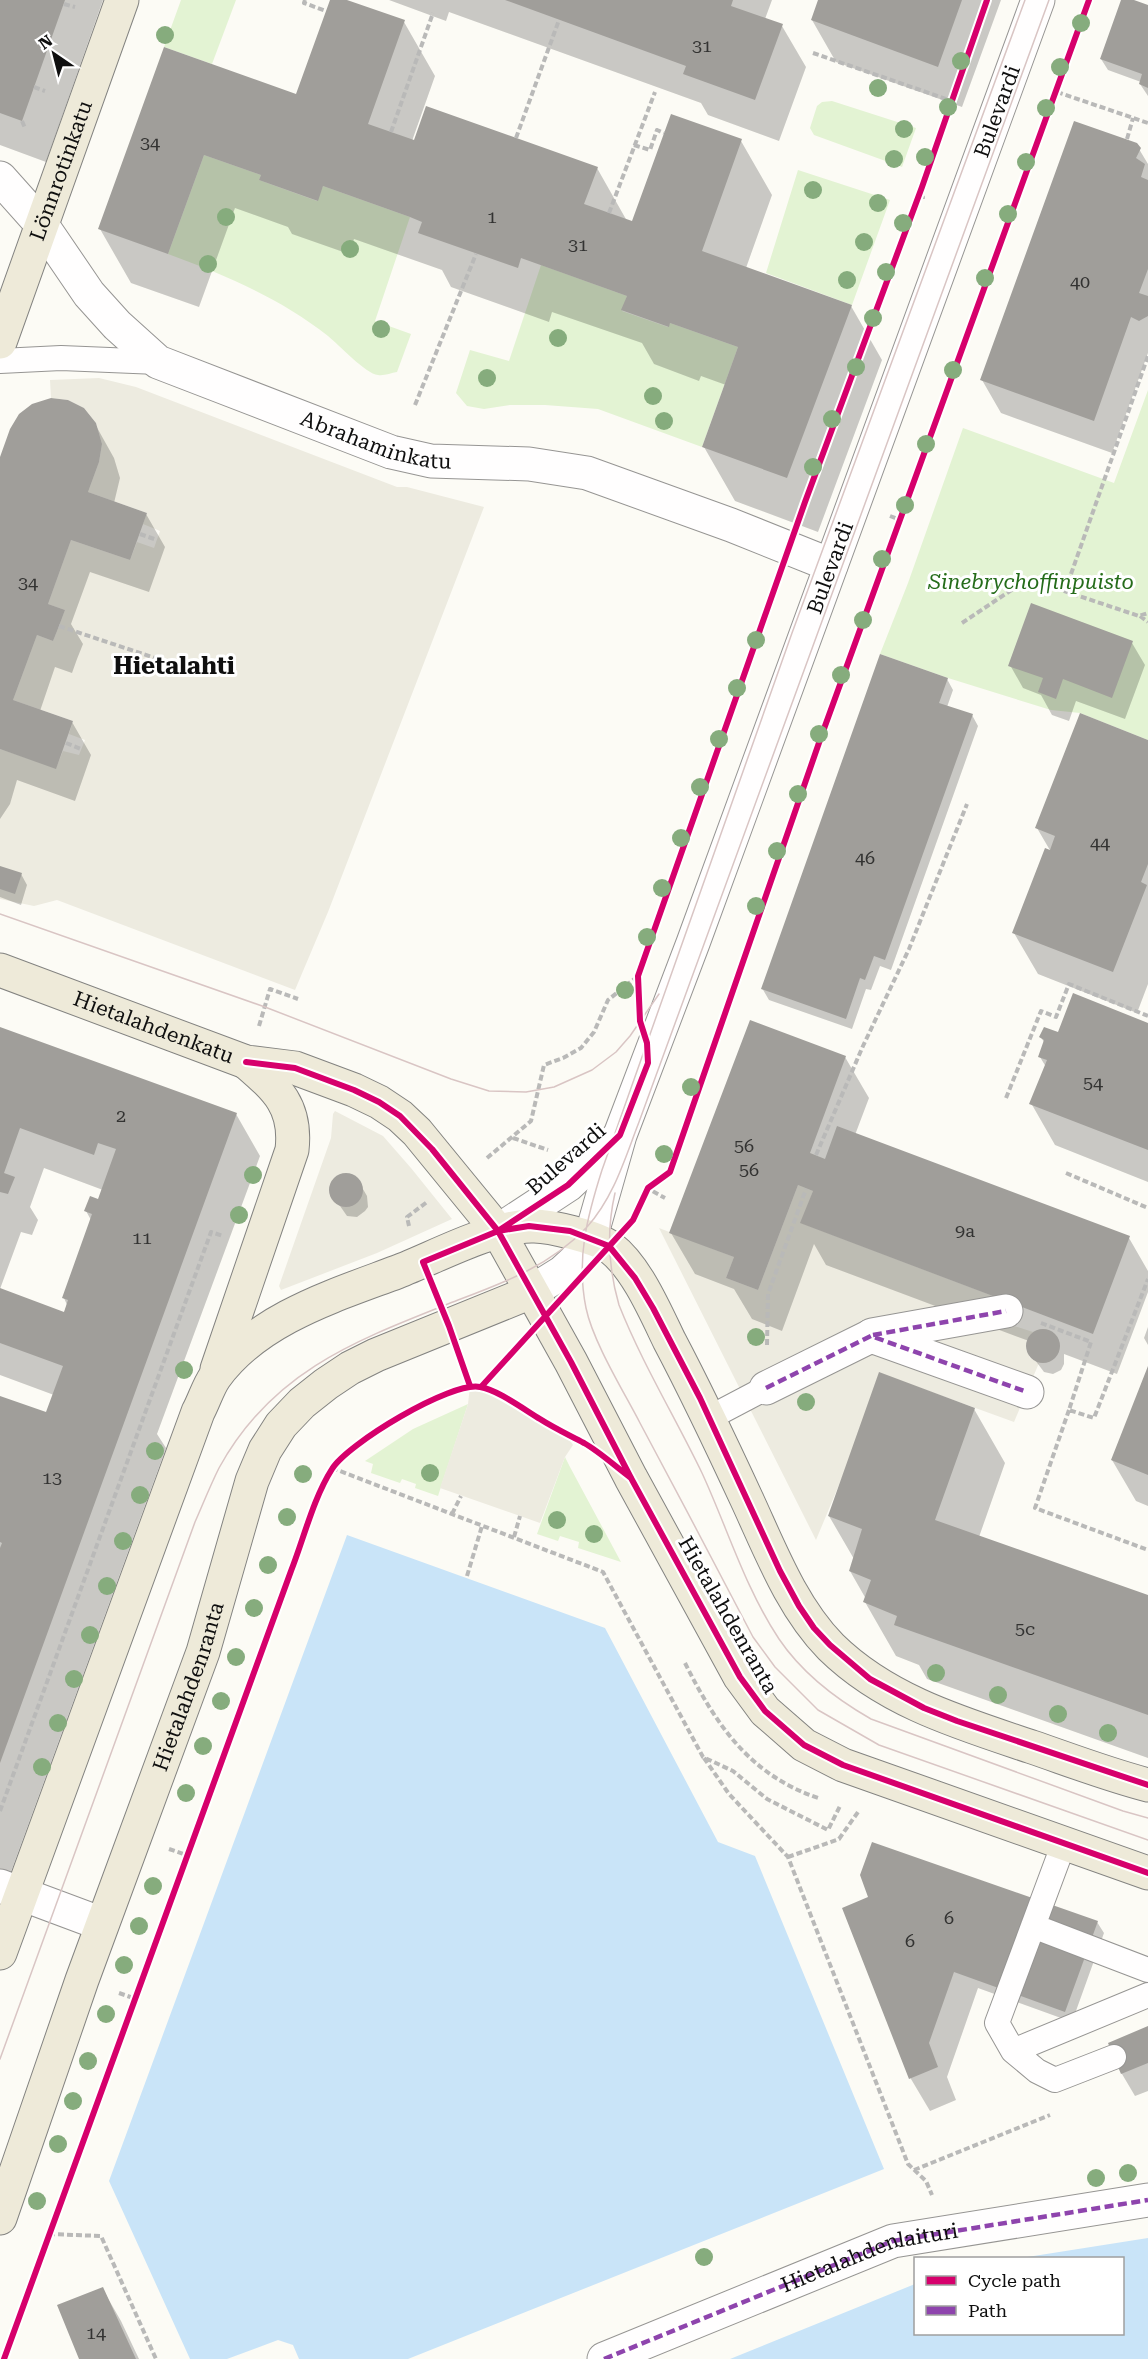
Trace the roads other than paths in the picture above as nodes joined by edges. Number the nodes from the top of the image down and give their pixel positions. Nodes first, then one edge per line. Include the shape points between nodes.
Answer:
1 (122, 0) edge
2 (1038, 0) edge
3 (0, 178) edge
4 (42, 225) junction
5 (0, 342) edge
6 (0, 361) edge
7 (158, 362) junction
8 (831, 565) junction
9 (0, 970) edge
10 (246, 1062) junction
11 (620, 1135) junction
12 (498, 1231) junction
13 (590, 1240) junction
14 (531, 1292) junction
15 (1006, 1311) dead end
16 (871, 1336) junction
17 (214, 1378) junction
18 (766, 1388) joint
19 (1027, 1392) dead end
20 (709, 1418) junction
21 (1148, 1785) edge
22 (1064, 1843) junction
23 (1148, 1873) edge
24 (11, 1890) edge
25 (102, 1924) junction
26 (1033, 1926) junction
27 (0, 1953) edge
28 (1148, 1970) edge
29 (1148, 1995) edge
30 (1013, 2051) junction
31 (1114, 2057) dead end
32 (1148, 2200) edge
33 (0, 2218) edge
34 (604, 2359) edge

1 - 4 main road, Lönnrotinkatu
2 - 8 street, Bulevardi
3 - 4 street, Abrahaminkatu
4 - 5 main road, Lönnrotinkatu
4 - 7 street, Abrahaminkatu via 89,294
6 - 7 lane via 61,358
7 - 8 street, Abrahaminkatu via 391,452 431,461 529,464 587,473
8 - 11 street, Bulevardi
9 - 10 main road, Hietalahdenkatu
10 - 12 main road, Hietalahdenkatu via 295,1068 354,1090 400,1116
10 - 17 main road via 281,1096 294,1134 292,1150
11 - 12 street, Bulevardi via 568,1185
11 - 13 street, Bulevardi
12 - 13 main road via 530,1226 552,1228
12 - 14 main road, Hietalahdenranta
12 - 17 main road via 283,1320 244,1346
13 - 14 street, Bulevardi via 563,1272
13 - 20 main road via 609,1246 635,1278
14 - 22 main road, Hietalahdenranta via 740,1677 765,1711 804,1745 843,1765
14 - 25 main road, Hietalahdenranta via 350,1368 302,1403 281,1425 252,1481 203,1652
15 - 16 street
16 - 18 street
16 - 19 street
17 - 24 main road
18 - 20 lane
20 - 21 main road via 799,1606 814,1628 848,1662 870,1679 924,1708
22 - 23 main road, Hietalahdenranta
22 - 26 lane
24 - 25 street
24 - 27 main road
25 - 33 main road, Hietalahdenranta
26 - 28 lane
26 - 30 lane via 997,2023
29 - 30 lane
30 - 31 lane via 1055,2080
32 - 34 street, Hietalahdenlaituri via 893,2241

